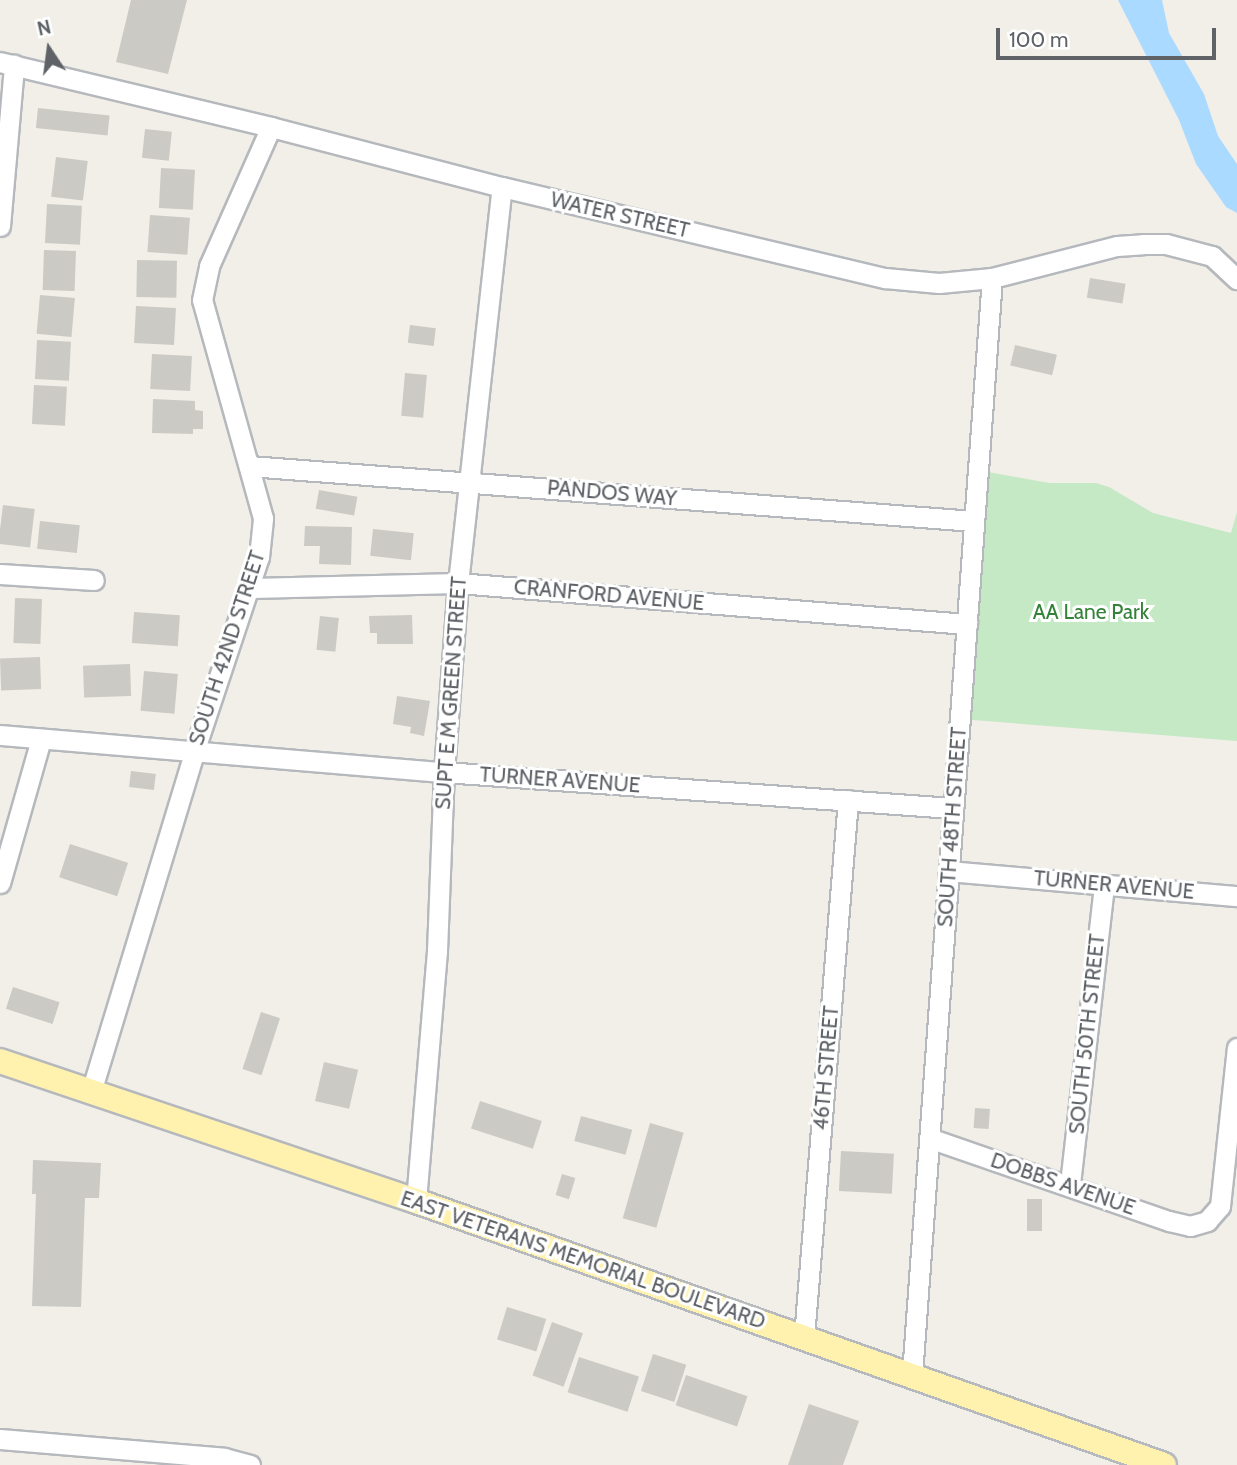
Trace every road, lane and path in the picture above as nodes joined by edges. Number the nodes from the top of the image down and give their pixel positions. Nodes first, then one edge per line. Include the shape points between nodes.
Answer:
1 (7, 64) edge
2 (271, 127) junction
3 (502, 187) junction
4 (0, 226) edge
5 (992, 278) junction
6 (1237, 279) edge
7 (249, 466) junction
8 (469, 481) junction
9 (974, 522) junction
10 (0, 574) edge
11 (94, 580) dead end
12 (458, 583) junction
13 (251, 588) junction
14 (967, 624) junction
15 (0, 736) edge
16 (41, 739) junction
17 (194, 751) junction
18 (444, 772) junction
19 (848, 800) junction
20 (953, 808) junction
21 (948, 871) junction
22 (1, 878) edge
23 (1104, 885) junction
24 (1237, 896) edge
25 (1237, 1048) edge
26 (0, 1061) edge
27 (91, 1092) junction
28 (929, 1138) junction
29 (1070, 1184) junction
30 (415, 1201) junction
31 (804, 1336) junction
32 (912, 1376) junction
33 (0, 1439) edge
34 (250, 1465) edge
35 (1164, 1465) edge

1 - 2 street, WATER STREET
1 - 4 street
2 - 3 street, WATER STREET
2 - 7 street, SOUTH 42ND STREET via 209,266 202,300
3 - 5 street, WATER STREET via 885,278 939,283
3 - 8 street, SUPT E M GREEN STREET
5 - 6 street, WATER STREET via 1117,246 1166,244 1212,256
5 - 9 street, SOUTH 48TH STREET
7 - 8 street, PANDOS WAY
7 - 13 street, SOUTH 42ND STREET via 263,518
8 - 9 street, PANDOS WAY
8 - 12 street, SUPT E M GREEN STREET
9 - 14 street, SOUTH 48TH STREET
10 - 11 street
12 - 13 street, CRANFORD AVENUE
12 - 14 street, CRANFORD AVENUE
12 - 18 street, SUPT E M GREEN STREET
13 - 17 street, SOUTH 42ND STREET
14 - 20 street, SOUTH 48TH STREET
15 - 16 street, TURNER AVENUE
16 - 17 street, TURNER AVENUE
16 - 22 street
17 - 18 street, TURNER AVENUE
17 - 27 street, SOUTH 42ND STREET
18 - 19 street, TURNER AVENUE
18 - 30 street, SUPT E M GREEN STREET via 437,951
19 - 20 street, TURNER AVENUE
19 - 31 street, 46TH STREET
20 - 21 street, SOUTH 48TH STREET
21 - 23 street, TURNER AVENUE
21 - 28 street, SOUTH 48TH STREET
23 - 24 street, TURNER AVENUE
23 - 29 street, SOUTH 50TH STREET
25 - 29 street, DOBBS AVENUE via 1220,1206 1208,1221 1190,1226 1169,1221
26 - 27 main road, EAST VETERANS MEMORIAL BOULEVARD
27 - 30 main road, EAST VETERANS MEMORIAL BOULEVARD
28 - 29 street, DOBBS AVENUE
28 - 32 street, SOUTH 48TH STREET
30 - 31 main road, EAST VETERANS MEMORIAL BOULEVARD
31 - 32 main road, EAST VETERANS MEMORIAL BOULEVARD
32 - 35 main road, EAST VETERANS MEMORIAL BOULEVARD
33 - 34 street via 224,1458

